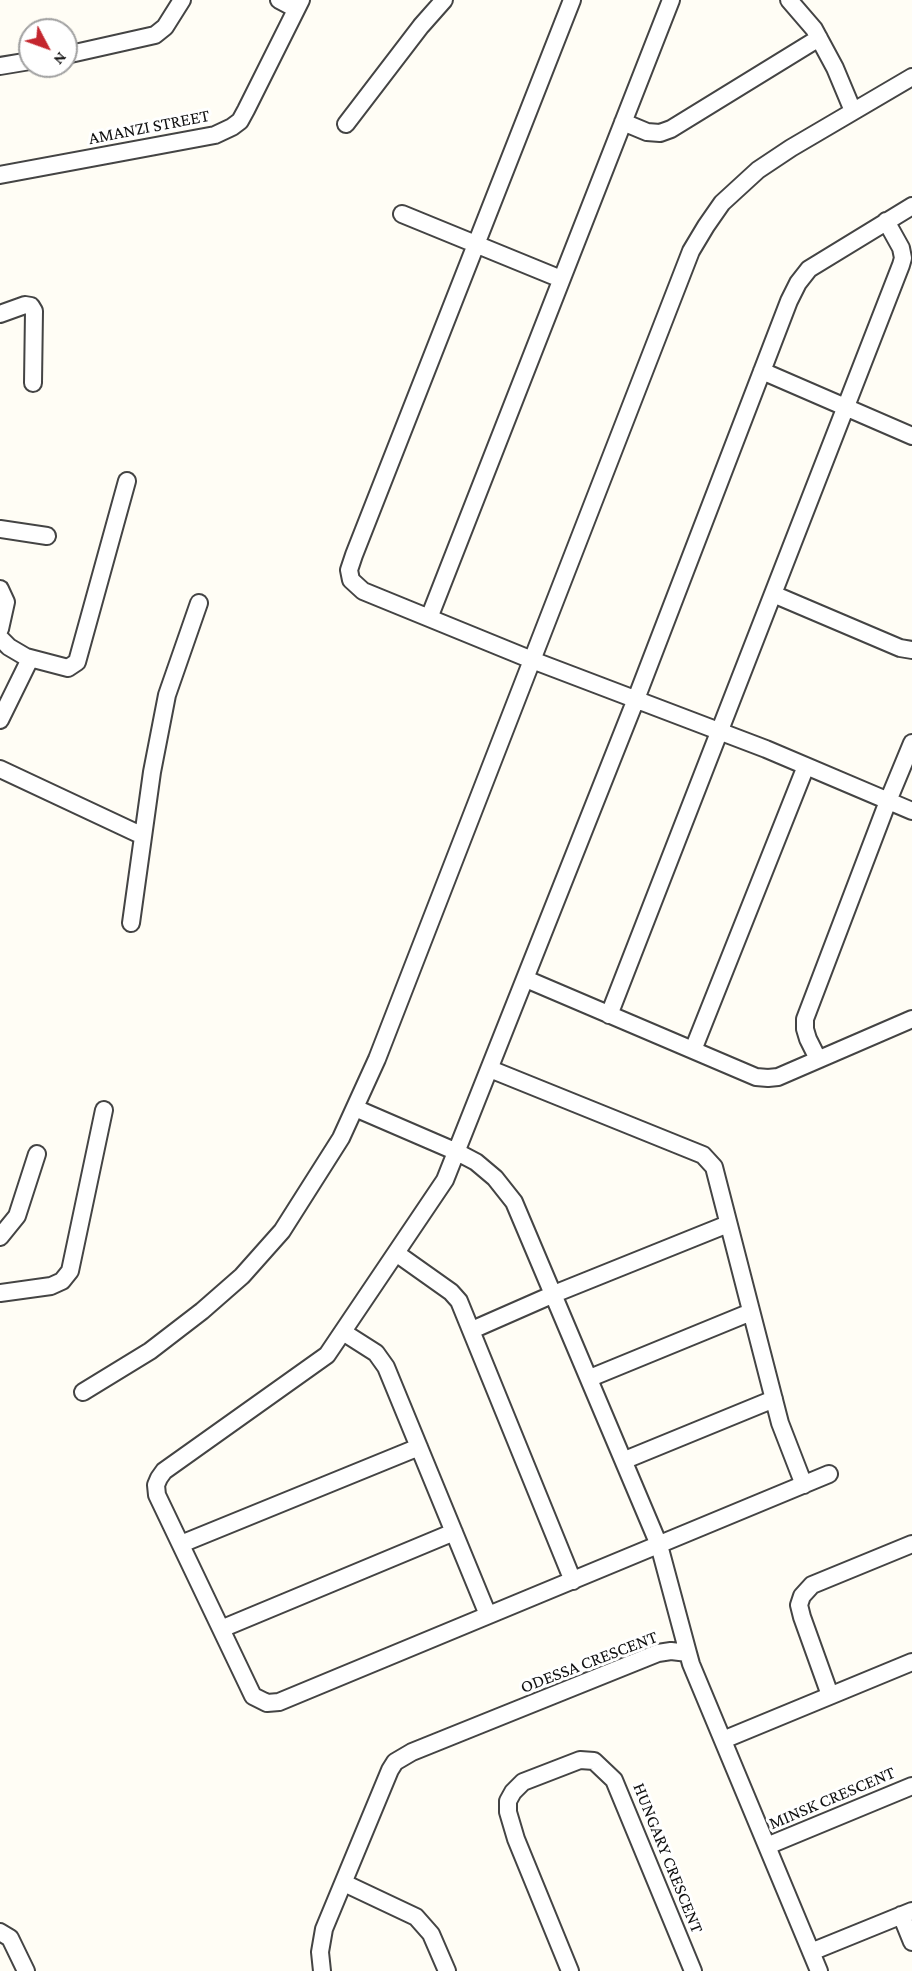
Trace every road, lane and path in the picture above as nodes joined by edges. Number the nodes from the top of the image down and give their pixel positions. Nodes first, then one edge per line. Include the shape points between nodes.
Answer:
1 (182, 0) edge
2 (279, 0) edge
3 (444, 0) edge
4 (572, 0) edge
5 (671, 0) edge
6 (789, 0) edge
7 (298, 4) edge
8 (819, 38) junction
9 (78, 52) edge
10 (18, 63) edge
11 (0, 66) edge
12 (912, 77) edge
13 (853, 111) junction
14 (623, 122) junction
15 (346, 124) dead end
16 (0, 174) edge
17 (912, 206) edge
18 (402, 214) dead end
19 (886, 221) junction
20 (476, 244) junction
21 (561, 279) junction
22 (0, 314) edge
23 (762, 371) junction
24 (33, 382) dead end
25 (846, 407) junction
26 (912, 436) edge
27 (127, 481) dead end
28 (0, 529) edge
29 (47, 536) dead end
30 (0, 589) edge
31 (773, 594) junction
32 (199, 603) dead end
33 (429, 618) junction
34 (0, 629) edge
35 (0, 638) edge
36 (912, 650) edge
37 (26, 657) junction
38 (532, 660) junction
39 (636, 699) junction
40 (0, 720) edge
41 (720, 731) junction
42 (912, 743) edge
43 (806, 766) junction
44 (0, 769) edge
45 (888, 801) junction
46 (912, 811) edge
47 (143, 836) junction
48 (131, 923) dead end
49 (526, 979) junction
50 (609, 1015) junction
51 (912, 1019) edge
52 (693, 1050) junction
53 (818, 1059) junction
54 (490, 1069) junction
55 (356, 1108) junction
56 (104, 1110) dead end
57 (457, 1152) junction
58 (37, 1154) dead end
59 (728, 1224) junction
60 (0, 1237) edge
61 (396, 1253) junction
62 (0, 1293) edge
63 (554, 1294) junction
64 (751, 1312) junction
65 (472, 1330) junction
66 (343, 1332) junction
67 (590, 1378) junction
68 (82, 1392) dead end
69 (774, 1400) junction
70 (419, 1447) junction
71 (625, 1460) junction
72 (829, 1474) dead end
73 (804, 1485) junction
74 (454, 1532) junction
75 (181, 1544) junction
76 (912, 1544) edge
77 (659, 1545) junction
78 (573, 1581) junction
79 (488, 1615) junction
80 (221, 1629) junction
81 (688, 1653) junction
82 (912, 1662) edge
83 (831, 1695) junction
84 (723, 1740) junction
85 (912, 1786) edge
86 (767, 1846) junction
87 (344, 1883) junction
88 (907, 1913) edge
89 (0, 1932) edge
90 (912, 1942) edge
91 (811, 1952) junction
92 (26, 1971) edge
93 (322, 1971) edge
94 (447, 1971) edge
95 (570, 1971) edge
96 (693, 1971) edge
97 (819, 1971) edge

1 - 9 street via 165,27 155,35
2 - 7 street
3 - 15 street
4 - 20 street
5 - 14 street
6 - 8 street
7 - 16 street, AMANZI STREET via 243,116 226,131
8 - 13 street
8 - 14 street via 671,129 647,132
10 - 11 street
12 - 13 street
13 - 38 street via 740,184 722,203 691,251
14 - 21 street
17 - 19 street
18 - 20 street
19 - 23 street via 809,269 789,301
19 - 25 street via 903,258
20 - 21 street
20 - 33 street via 349,570 351,580 363,591
21 - 33 street
22 - 24 street via 25,305 34,311
23 - 25 street
23 - 39 street
25 - 26 street
25 - 31 street
27 - 37 street via 77,662 68,668
28 - 29 street
30 - 34 street via 6,602
31 - 36 street
31 - 41 street
32 - 47 street via 167,695
33 - 38 street
35 - 37 street
37 - 40 street via 25,673
38 - 39 street
38 - 55 street
39 - 41 street
39 - 49 street
41 - 43 street
41 - 50 street
42 - 45 street
43 - 45 street
43 - 52 street
44 - 47 street
45 - 46 street
45 - 53 street via 805,1019 808,1039
47 - 48 street
49 - 50 street
49 - 54 street
50 - 52 street
51 - 53 street
52 - 53 street via 756,1077 768,1078
54 - 57 street
54 - 59 street via 703,1155 714,1167
55 - 57 street
55 - 68 street via 282,1231 242,1276 150,1351
56 - 62 street via 70,1272 51,1286
57 - 61 street via 446,1179
57 - 63 street via 495,1178 514,1202
58 - 60 street via 17,1216
59 - 63 street
59 - 64 street
61 - 65 street via 459,1300
61 - 66 street
63 - 65 street
63 - 67 street
64 - 67 street
64 - 69 street
65 - 78 street
66 - 70 street via 376,1353 386,1367
66 - 75 street via 327,1355 164,1471 156,1485 157,1495
67 - 71 street
69 - 71 street
69 - 73 street
70 - 74 street
70 - 75 street
71 - 77 street
72 - 73 street
73 - 77 street
74 - 79 street
74 - 80 street
75 - 80 street
76 - 83 street via 812,1585 802,1596 802,1617
77 - 78 street
77 - 81 street
78 - 79 street
79 - 80 street via 279,1702 267,1703 253,1696
81 - 84 street
81 - 87 street, ODESSA CRESCENT via 658,1653 401,1757 390,1770
82 - 83 street
83 - 84 street
84 - 86 street
85 - 86 street, MINSK CRESCENT
86 - 91 street
87 - 93 street, ODESSA CRESCENT via 324,1929
87 - 94 street via 416,1917 431,1934
88 - 90 street
88 - 91 street
89 - 92 street via 10,1938
91 - 97 street
95 - 96 street, HUNGARY CRESCENT via 513,1832 508,1801 523,1782 580,1760 594,1761 618,1787

